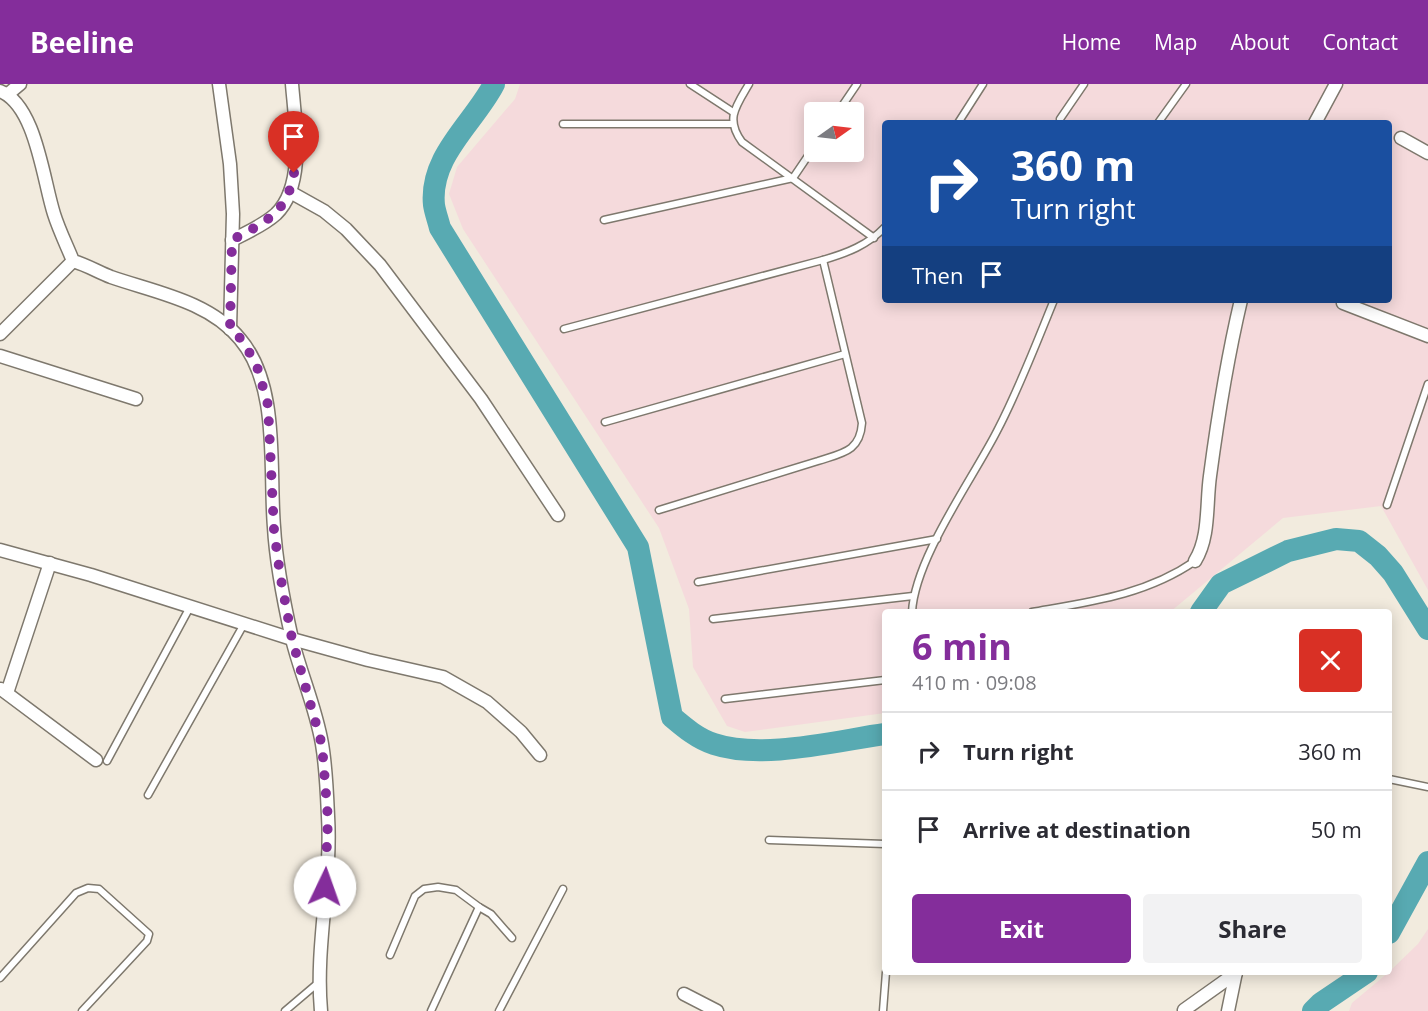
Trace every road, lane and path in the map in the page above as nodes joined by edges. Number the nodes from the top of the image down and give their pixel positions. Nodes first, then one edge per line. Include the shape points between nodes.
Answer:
1 (20, 84) edge
2 (219, 84) edge
3 (292, 84) edge
4 (690, 84) edge
5 (749, 84) edge
6 (857, 84) edge
7 (983, 84) edge
8 (1084, 84) edge
9 (1186, 84) edge
10 (1336, 84) edge
11 (4, 92) edge
12 (845, 102) edge
13 (734, 112) junction
14 (1060, 119) dead end
15 (960, 120) edge
16 (1160, 120) edge
17 (1317, 120) edge
18 (563, 124) dead end
19 (732, 124) junction
20 (1401, 138) dead end
21 (1428, 153) edge
22 (804, 162) edge
23 (793, 178) junction
24 (290, 192) junction
25 (604, 220) dead end
26 (882, 229) edge
27 (874, 238) junction
28 (232, 240) junction
29 (73, 261) junction
30 (823, 261) junction
31 (1053, 303) edge
32 (1241, 303) edge
33 (1343, 303) dead end
34 (230, 329) junction
35 (564, 329) dead end
36 (0, 334) edge
37 (1428, 336) edge
38 (845, 354) junction
39 (0, 356) edge
40 (1428, 384) edge
41 (136, 399) dead end
42 (605, 422) dead end
43 (1388, 505) dead end
44 (659, 510) dead end
45 (558, 515) dead end
46 (937, 539) junction
47 (0, 550) edge
48 (1195, 561) joint
49 (50, 563) junction
50 (698, 582) dead end
51 (913, 596) junction
52 (190, 606) junction
53 (912, 609) edge
54 (1051, 609) edge
55 (713, 619) dead end
56 (244, 624) junction
57 (292, 639) junction
58 (882, 680) edge
59 (4, 691) edge
60 (726, 699) dead end
61 (540, 755) dead end
62 (102, 760) joint
63 (1392, 780) edge
64 (1428, 787) edge
65 (148, 795) dead end
66 (769, 840) dead end
67 (882, 844) edge
68 (563, 889) dead end
69 (479, 907) junction
70 (512, 938) dead end
71 (390, 955) dead end
72 (886, 975) edge
73 (1232, 975) edge
74 (1235, 975) edge
75 (0, 978) edge
76 (318, 983) junction
77 (684, 994) dead end
78 (1184, 1010) edge
79 (82, 1011) edge
80 (285, 1011) edge
81 (321, 1011) edge
82 (430, 1011) edge
83 (499, 1011) edge
84 (717, 1011) edge
85 (883, 1011) edge
86 (1228, 1011) edge

1 - 11 street
2 - 28 street via 230,164
3 - 24 street via 297,154
4 - 13 lane
5 - 13 lane
6 - 12 lane
7 - 15 lane
8 - 14 lane
9 - 16 lane
10 - 17 street
11 - 29 street via 21,107 34,139 54,216
13 - 19 lane
18 - 19 lane
19 - 23 lane via 742,142
20 - 21 street
22 - 23 lane
23 - 25 lane
23 - 27 lane
24 - 28 street via 276,214
24 - 45 street via 324,211 380,265 481,399
26 - 27 lane
27 - 30 lane
28 - 34 street
29 - 34 street via 181,300
29 - 36 street
30 - 35 lane
30 - 38 lane
31 - 46 lane via 998,430
32 - 48 street via 1225,369 1202,550
33 - 37 street
34 - 57 street via 256,363 268,405 274,530
38 - 42 lane
38 - 44 lane via 862,423 857,444 844,452
39 - 41 street
40 - 43 lane
46 - 50 lane
46 - 51 lane
47 - 49 street
48 - 54 lane via 1146,587 1100,601
49 - 52 street
49 - 59 street
51 - 53 lane
51 - 55 lane
52 - 56 street
52 - 62 lane
56 - 57 street
56 - 65 lane
57 - 61 street via 443,677 488,702
57 - 76 street via 322,745 328,819
58 - 60 lane
59 - 62 street
63 - 64 lane
66 - 67 lane
68 - 83 lane
69 - 70 lane via 491,914
69 - 71 lane via 456,890 424,889 415,896
69 - 82 lane
72 - 85 lane
73 - 78 street
74 - 86 street
75 - 79 lane via 76,893 99,889 149,934 147,941
76 - 80 lane
76 - 81 street
77 - 84 street

